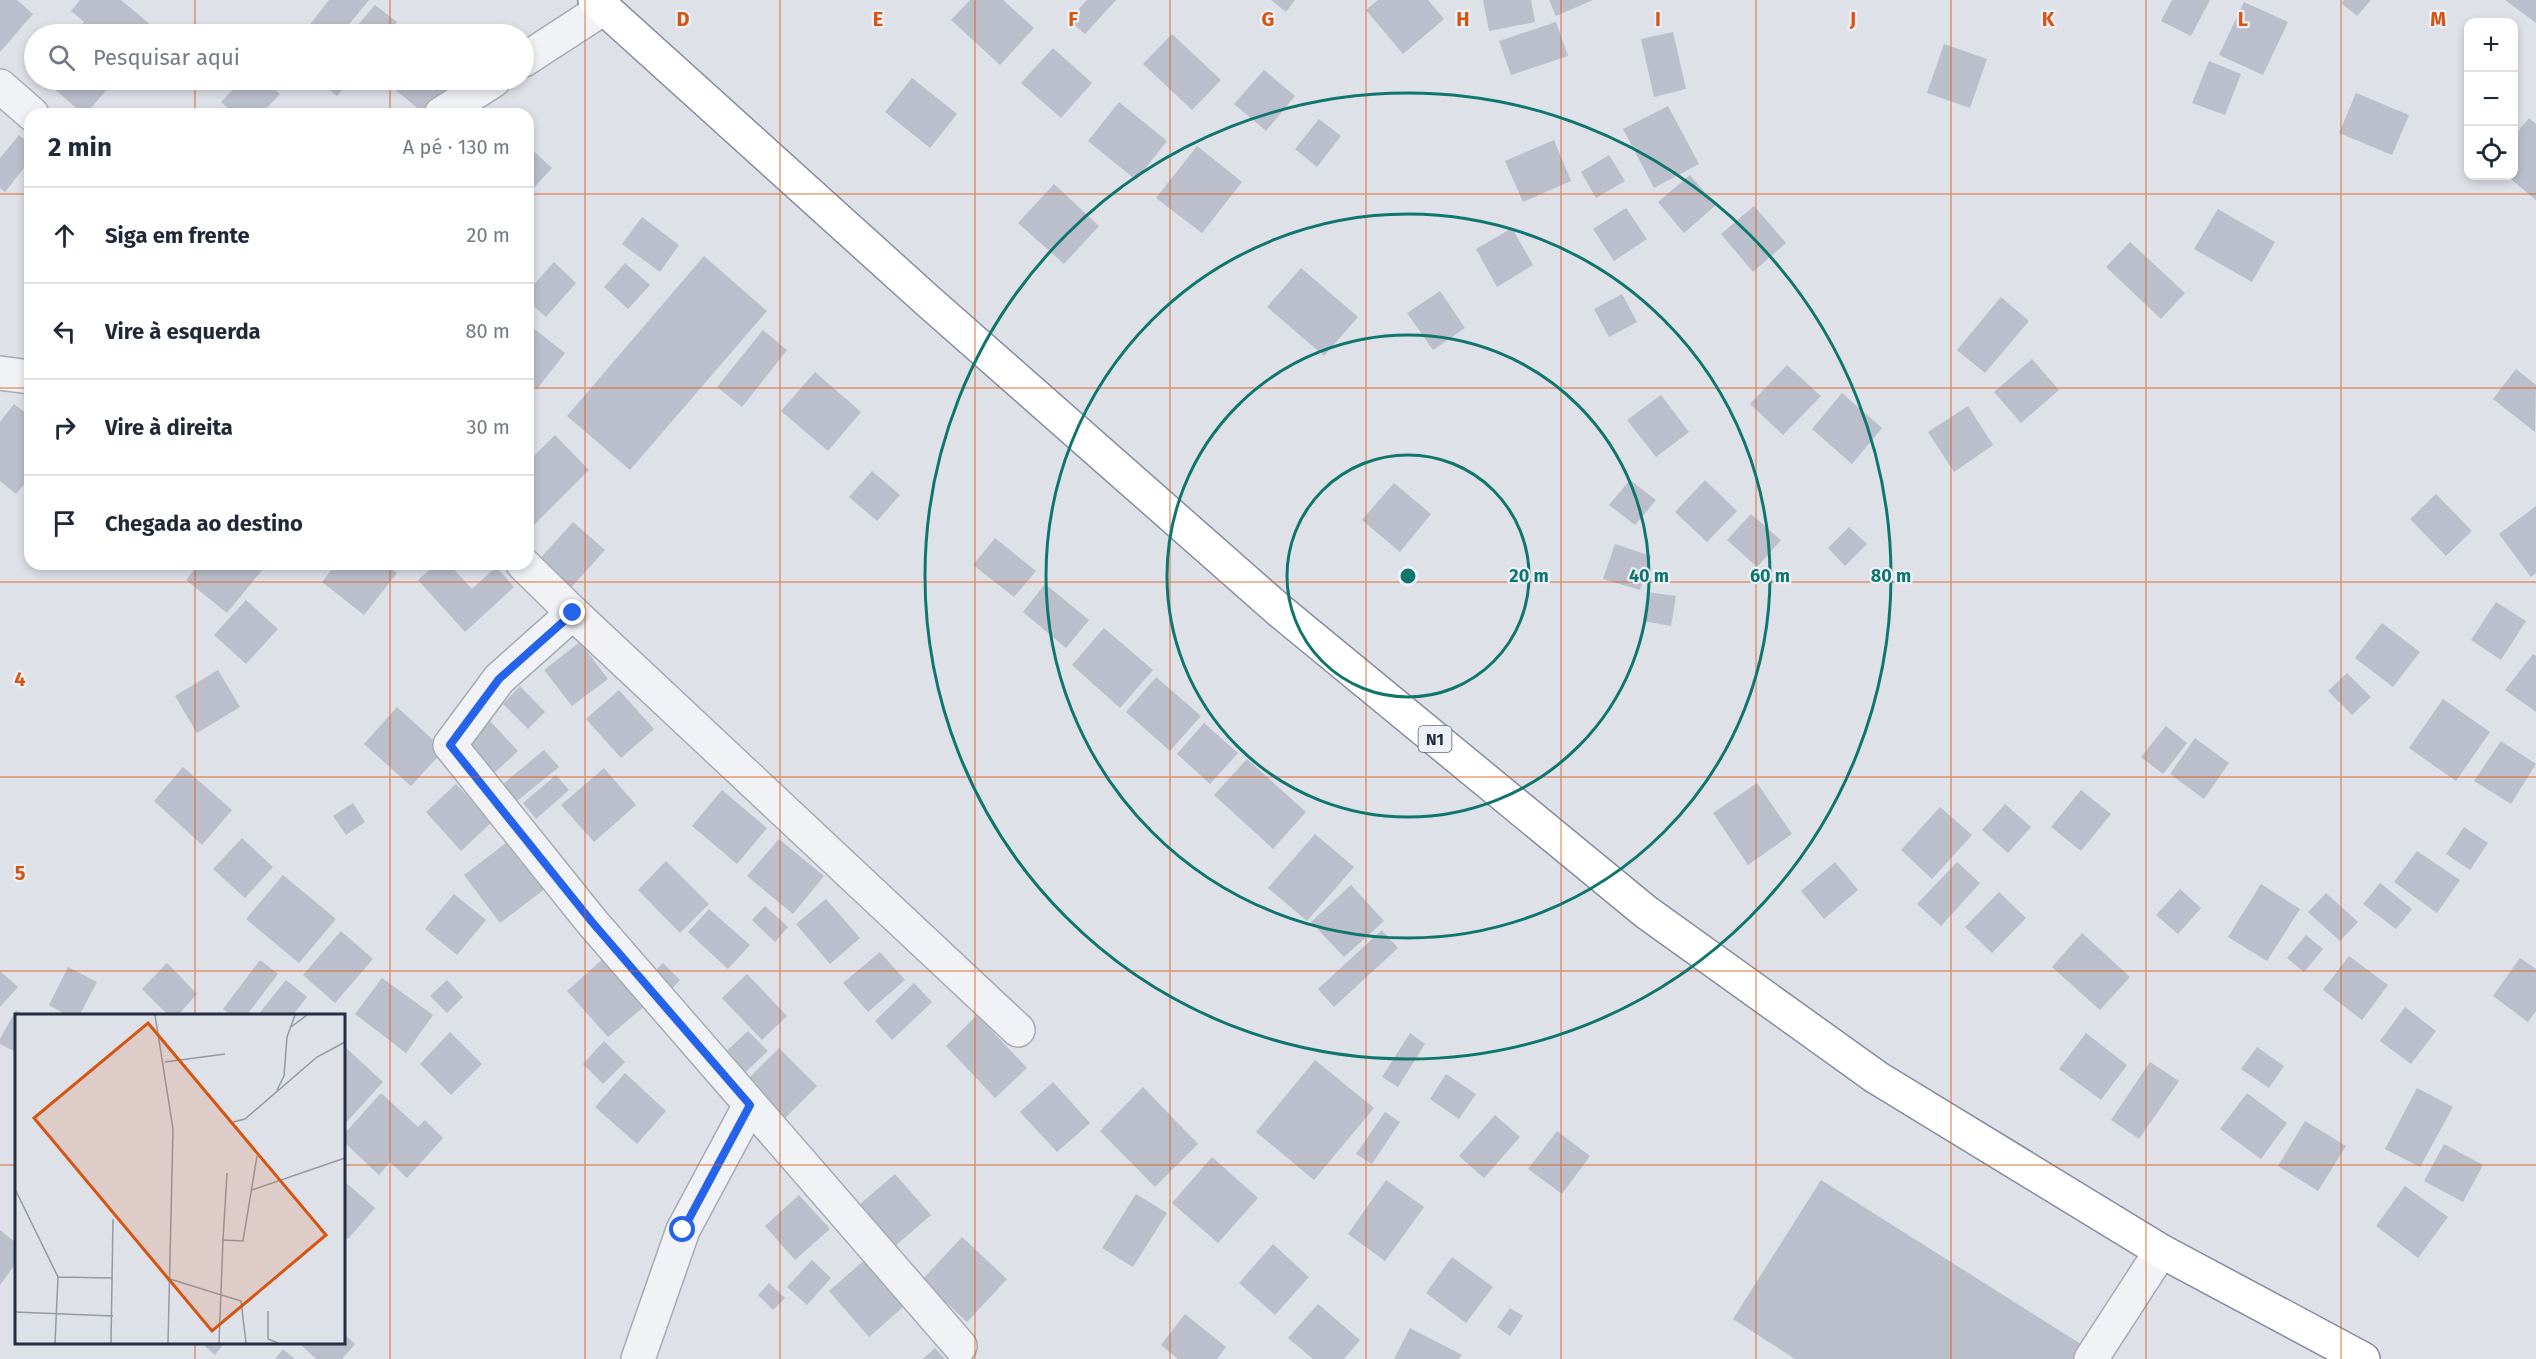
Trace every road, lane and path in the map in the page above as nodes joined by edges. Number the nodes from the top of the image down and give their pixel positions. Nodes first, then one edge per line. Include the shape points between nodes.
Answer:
1 (600, 4) edge
2 (534, 53) edge
3 (0, 86) edge
4 (478, 90) edge
5 (25, 108) edge
6 (450, 108) edge
7 (0, 373) edge
8 (24, 376) edge
9 (529, 570) edge
10 (573, 613) junction
11 (1018, 1030) dead end
12 (750, 1105) junction
13 (2161, 1251) junction
14 (960, 1346) dead end
15 (638, 1359) edge
16 (2091, 1359) edge
17 (2362, 1359) edge

1 - 2 street
1 - 13 highway, N1 via 928,301 1280,611 1646,912 1876,1077
3 - 5 street
4 - 6 street
7 - 8 street
9 - 10 street
10 - 11 street
10 - 12 street via 499,679 450,745 592,922
12 - 14 street
12 - 15 street via 683,1230
13 - 16 street
13 - 17 highway, N1

